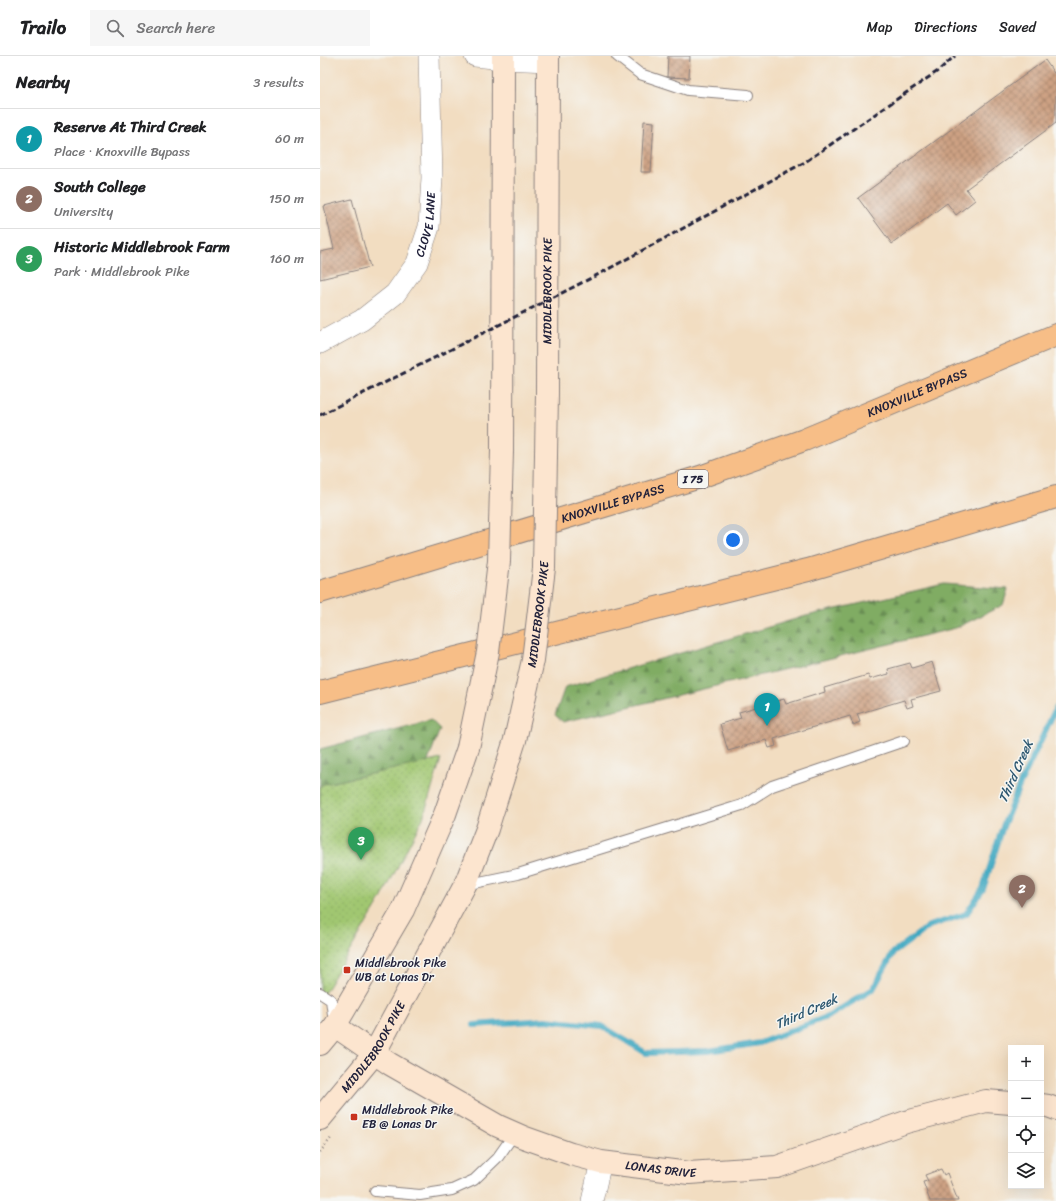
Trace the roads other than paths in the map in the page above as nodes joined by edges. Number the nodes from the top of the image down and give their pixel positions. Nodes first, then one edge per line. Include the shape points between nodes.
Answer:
1 (429, 56) edge
2 (475, 56) edge
3 (617, 56) edge
4 (503, 58) edge
5 (548, 59) edge
6 (748, 95) dead end
7 (1056, 335) edge
8 (320, 343) edge
9 (1056, 497) edge
10 (320, 592) edge
11 (320, 692) edge
12 (904, 741) dead end
13 (465, 885) junction
14 (320, 993) edge
15 (335, 1026) junction
16 (320, 1044) edge
17 (374, 1054) junction
18 (1008, 1103) edge
19 (1044, 1105) edge
20 (1056, 1109) edge
21 (320, 1119) edge
22 (515, 1133) junction
23 (601, 1162) junction
24 (375, 1191) dead end
25 (592, 1201) edge

1 - 8 street, CLOVE LANE via 432,178 430,227 417,263 395,294 362,320
2 - 4 street
3 - 6 lane via 640,74 688,90
4 - 5 street
4 - 15 main road, bridge via 502,451 499,561 488,652 468,748 445,814 403,910
5 - 13 main road, MIDDLEBROOK PIKE, bridge via 548,393 544,568 533,660 515,740 487,829
7 - 10 highway, KNOXVILLE BYPASS / I 75 via 804,440 700,477
9 - 11 highway via 808,570
12 - 13 lane via 772,786 742,805 518,874
13 - 17 main road, MIDDLEBROOK PIKE
14 - 15 lane via 331,1000
15 - 16 main road
15 - 17 main road, LONAS DRIVE
17 - 21 main road, MIDDLEBROOK PIKE
17 - 22 main road, LONAS DRIVE via 498,1126
18 - 23 main road, LONAS DRIVE via 986,1101 906,1122 777,1167 689,1173
19 - 20 main road
22 - 23 main road, LONAS DRIVE via 571,1154
22 - 24 lane via 498,1157 474,1180 452,1190 420,1195
23 - 25 street

